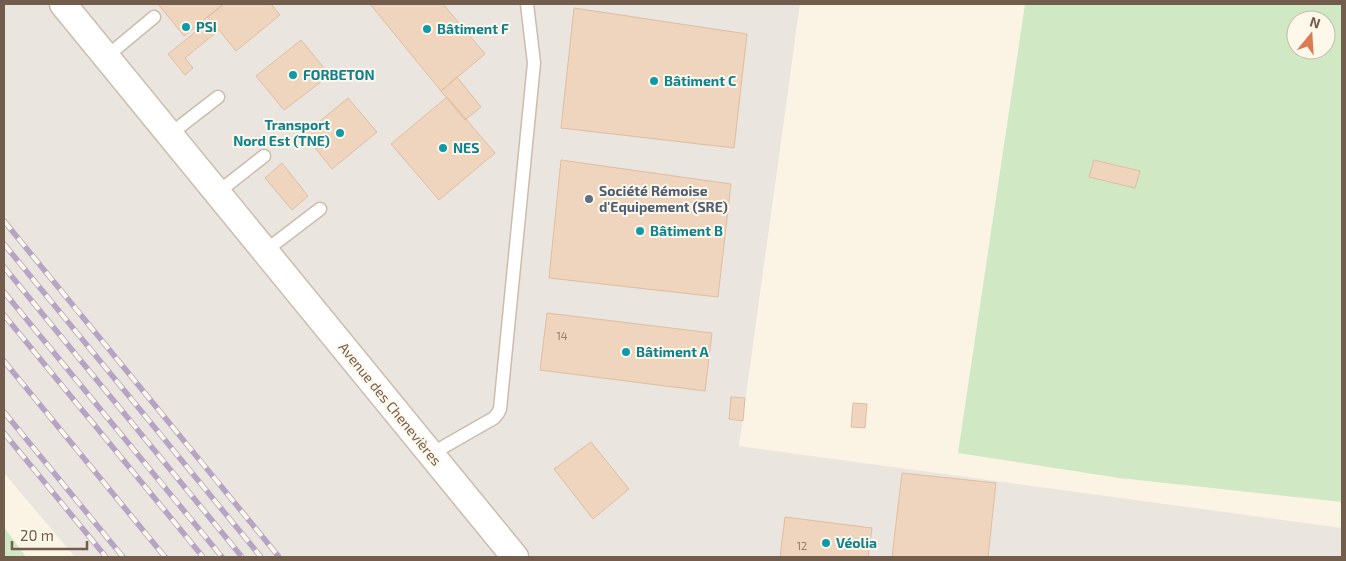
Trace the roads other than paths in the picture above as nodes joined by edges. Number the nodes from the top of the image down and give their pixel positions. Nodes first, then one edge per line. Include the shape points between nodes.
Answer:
1 (62, 4) edge
2 (527, 4) edge
3 (154, 17) dead end
4 (106, 57) junction
5 (218, 97) dead end
6 (170, 135) junction
7 (264, 156) dead end
8 (217, 193) junction
9 (320, 209) dead end
10 (265, 252) junction
11 (431, 454) junction
12 (515, 557) edge

1 - 4 street, Avenue des Chenevières
2 - 11 lane via 534,63 500,409 494,418
3 - 4 lane
4 - 6 street, Avenue des Chenevières
5 - 6 lane
6 - 8 street, Avenue des Chenevières
7 - 8 lane
8 - 10 street, Avenue des Chenevières
9 - 10 lane
10 - 11 street, Avenue des Chenevières
11 - 12 street, Avenue des Chenevières

